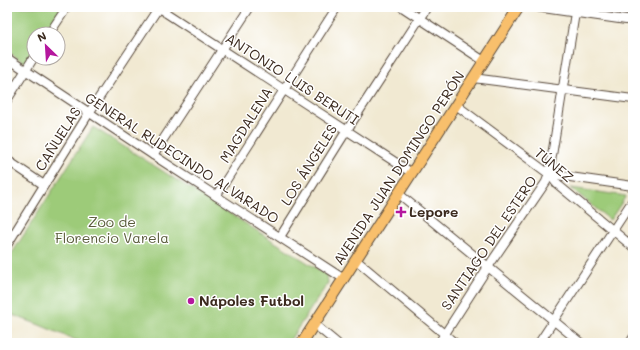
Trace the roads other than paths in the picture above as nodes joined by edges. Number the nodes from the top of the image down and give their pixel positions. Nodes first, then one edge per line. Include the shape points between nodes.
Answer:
1 (67, 7) edge
2 (158, 7) edge
3 (250, 7) edge
4 (337, 7) edge
5 (402, 7) edge
6 (427, 7) edge
7 (519, 7) edge
8 (536, 7) edge
9 (575, 13) junction
10 (420, 18) junction
11 (633, 21) edge
12 (54, 26) edge
13 (222, 49) junction
14 (7, 58) edge
15 (484, 62) junction
16 (28, 66) edge
17 (25, 70) junction
18 (474, 78) junction
19 (284, 90) junction
20 (562, 90) junction
21 (633, 99) edge
22 (7, 100) edge
23 (456, 105) junction
24 (89, 113) junction
25 (347, 130) junction
26 (153, 155) junction
27 (7, 160) edge
28 (412, 173) junction
29 (549, 174) junction
30 (44, 185) junction
31 (633, 186) edge
32 (399, 194) junction
33 (216, 196) junction
34 (633, 200) edge
35 (613, 231) junction
36 (280, 237) junction
37 (7, 246) edge
38 (633, 247) edge
39 (356, 260) junction
40 (488, 267) junction
41 (344, 278) junction
42 (554, 320) junction
43 (314, 324) junction
44 (444, 334) junction
45 (633, 338) edge
46 (302, 343) edge
47 (337, 343) edge
48 (439, 343) edge
49 (455, 343) edge
50 (539, 343) edge
51 (581, 343) edge
52 (630, 343) edge

1 - 12 street
2 - 13 street, ANTONIO LUIS BERUTI
2 - 24 street, CAÑUELAS
3 - 13 street
4 - 19 street, MAGDALENA
5 - 10 street
6 - 10 street, LOS ÁNGELES
7 - 15 main road, AVENIDA JUAN DOMINGO PERÓN
8 - 9 street
9 - 11 street
9 - 20 street, SANTIAGO DEL ESTERO
10 - 15 street
10 - 25 street, LOS ÁNGELES
13 - 19 street, ANTONIO LUIS BERUTI
13 - 26 street
14 - 17 street, GENERAL RUDECINDO ALVARADO
15 - 18 main road, AVENIDA JUAN DOMINGO PERÓN
16 - 17 street
17 - 22 street
17 - 24 street, GENERAL RUDECINDO ALVARADO
18 - 20 street
18 - 23 main road, AVENIDA JUAN DOMINGO PERÓN
19 - 25 street, ANTONIO LUIS BERUTI
19 - 33 street, MAGDALENA
20 - 21 street
20 - 29 street, SANTIAGO DEL ESTERO
23 - 28 main road, AVENIDA JUAN DOMINGO PERÓN
23 - 29 street, TÚNEZ
24 - 26 street, GENERAL RUDECINDO ALVARADO
24 - 30 street, CAÑUELAS
25 - 28 street, ANTONIO LUIS BERUTI
25 - 36 street, LOS ÁNGELES
26 - 33 street, GENERAL RUDECINDO ALVARADO
27 - 30 street
28 - 32 main road, AVENIDA JUAN DOMINGO PERÓN
29 - 31 street
29 - 35 street, TÚNEZ via 557,184
29 - 40 street, SANTIAGO DEL ESTERO
30 - 37 street, CAÑUELAS
32 - 39 main road, AVENIDA JUAN DOMINGO PERÓN
32 - 40 street
33 - 36 street, GENERAL RUDECINDO ALVARADO
34 - 35 street
35 - 38 street, TÚNEZ
35 - 42 street
36 - 41 street, GENERAL RUDECINDO ALVARADO
39 - 41 main road, AVENIDA JUAN DOMINGO PERÓN
39 - 44 street
40 - 42 street
40 - 44 street, SANTIAGO DEL ESTERO
41 - 43 main road, AVENIDA JUAN DOMINGO PERÓN
42 - 50 street
42 - 51 street
43 - 46 main road, AVENIDA JUAN DOMINGO PERÓN
43 - 47 street
44 - 48 street, SANTIAGO DEL ESTERO
44 - 49 street
45 - 52 street

